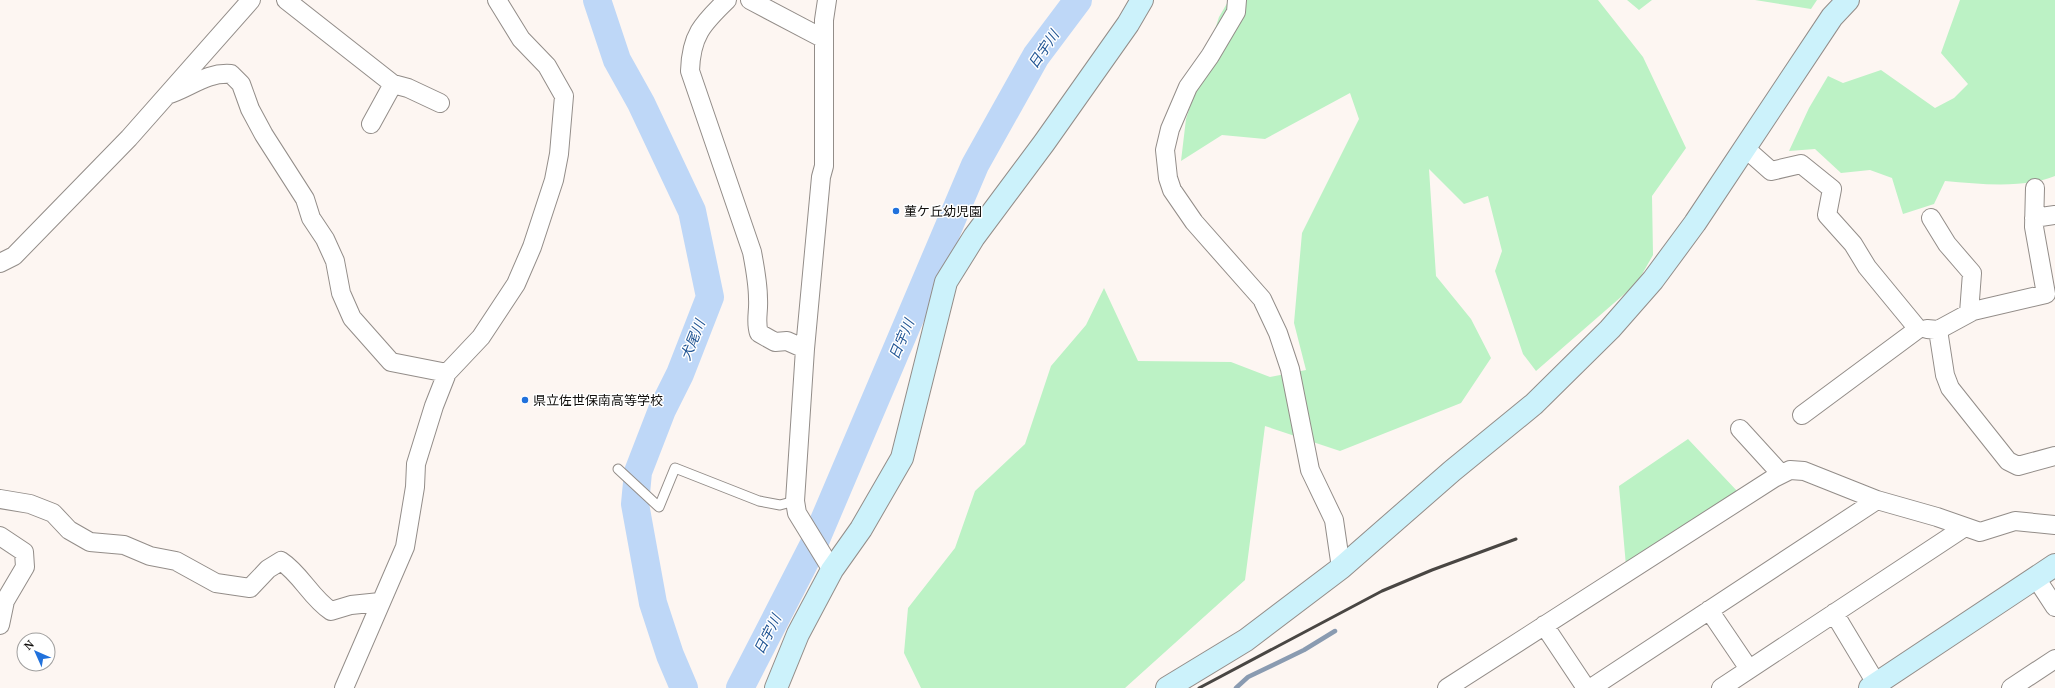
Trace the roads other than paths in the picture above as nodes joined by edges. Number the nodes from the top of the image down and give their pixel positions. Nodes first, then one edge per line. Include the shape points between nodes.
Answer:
1 (251, 0) edge
2 (286, 0) edge
3 (497, 0) edge
4 (727, 0) edge
5 (750, 0) edge
6 (827, 0) edge
7 (1142, 0) edge
8 (1237, 0) edge
9 (1848, 0) edge
10 (824, 39) junction
11 (393, 84) junction
12 (167, 95) junction
13 (440, 103) dead end
14 (371, 124) dead end
15 (1745, 148) junction
16 (2035, 188) dead end
17 (2055, 216) edge
18 (1931, 218) dead end
19 (2034, 218) junction
20 (0, 264) edge
21 (2051, 294) edge
22 (1969, 313) junction
23 (1918, 329) junction
24 (1938, 330) junction
25 (805, 349) junction
26 (447, 373) junction
27 (1802, 415) dead end
28 (1740, 429) dead end
29 (2055, 456) edge
30 (618, 469) dead end
31 (1781, 474) junction
32 (0, 499) edge
33 (1877, 500) junction
34 (796, 507) junction
35 (2055, 525) edge
36 (1965, 527) junction
37 (0, 536) edge
38 (829, 565) junction
39 (2055, 565) edge
40 (1341, 568) junction
41 (2036, 578) junction
42 (380, 602) junction
43 (2055, 607) edge
44 (1709, 610) junction
45 (1834, 614) junction
46 (0, 625) edge
47 (1544, 625) junction
48 (2055, 659) edge
49 (1749, 670) junction
50 (1873, 686) edge
51 (344, 688) edge
52 (776, 688) edge
53 (1167, 688) edge
54 (1447, 688) edge
55 (1586, 688) edge
56 (1591, 688) edge
57 (1721, 688) edge
58 (2011, 688) edge

1 - 12 street
2 - 11 street
3 - 26 street via 521,39 547,66 564,96 559,154 554,180 516,284 481,337
4 - 25 street via 699,29 690,52 690,71 752,252 757,278 756,324 759,334 775,342 787,341
5 - 10 street
6 - 10 street
7 - 38 street via 1128,24 1048,137 974,237 946,282 902,458 861,529
8 - 40 street via 1236,12 1188,87 1170,129 1165,150 1168,178 1172,190 1194,222 1255,290 1272,319 1290,370 1310,470 1334,520
9 - 15 street via 1832,17
10 - 25 street via 824,166
11 - 13 street
11 - 14 street
12 - 20 street via 45,226 14,256
12 - 26 street via 218,73 231,74 241,84 250,109 264,135 305,198 311,218 335,261 341,293 352,318 391,362
15 - 23 street via 1771,170 1801,164 1832,189 1827,215 1853,244 1867,267
15 - 40 street via 1695,223 1610,330 1534,404 1452,470
16 - 19 street
17 - 19 street
18 - 22 street via 1946,244 1972,274
19 - 21 street
21 - 22 street
22 - 24 street
23 - 24 street
23 - 27 street
24 - 29 street via 1945,375 1950,388 2002,455 2018,466
25 - 34 street
26 - 42 street via 416,464 416,486 405,547
28 - 31 street
30 - 34 lane via 659,507 675,468 759,501
31 - 33 street via 1790,470 1804,471
31 - 47 street
32 - 42 street via 30,504 53,513 69,530 90,542 124,545 150,556 176,561 216,583 250,588 281,561 293,568 322,605 331,611 351,605
33 - 36 street
33 - 44 street
34 - 38 street
35 - 36 street via 2015,521 1980,532
36 - 45 street
37 - 46 street via 24,552 25,567 5,601
38 - 52 street
39 - 41 street
40 - 53 street via 1246,640
41 - 43 street
41 - 50 street
42 - 51 street
44 - 49 street
44 - 56 street
45 - 49 street
45 - 50 street
47 - 54 street
47 - 55 street
48 - 58 street
49 - 57 street

